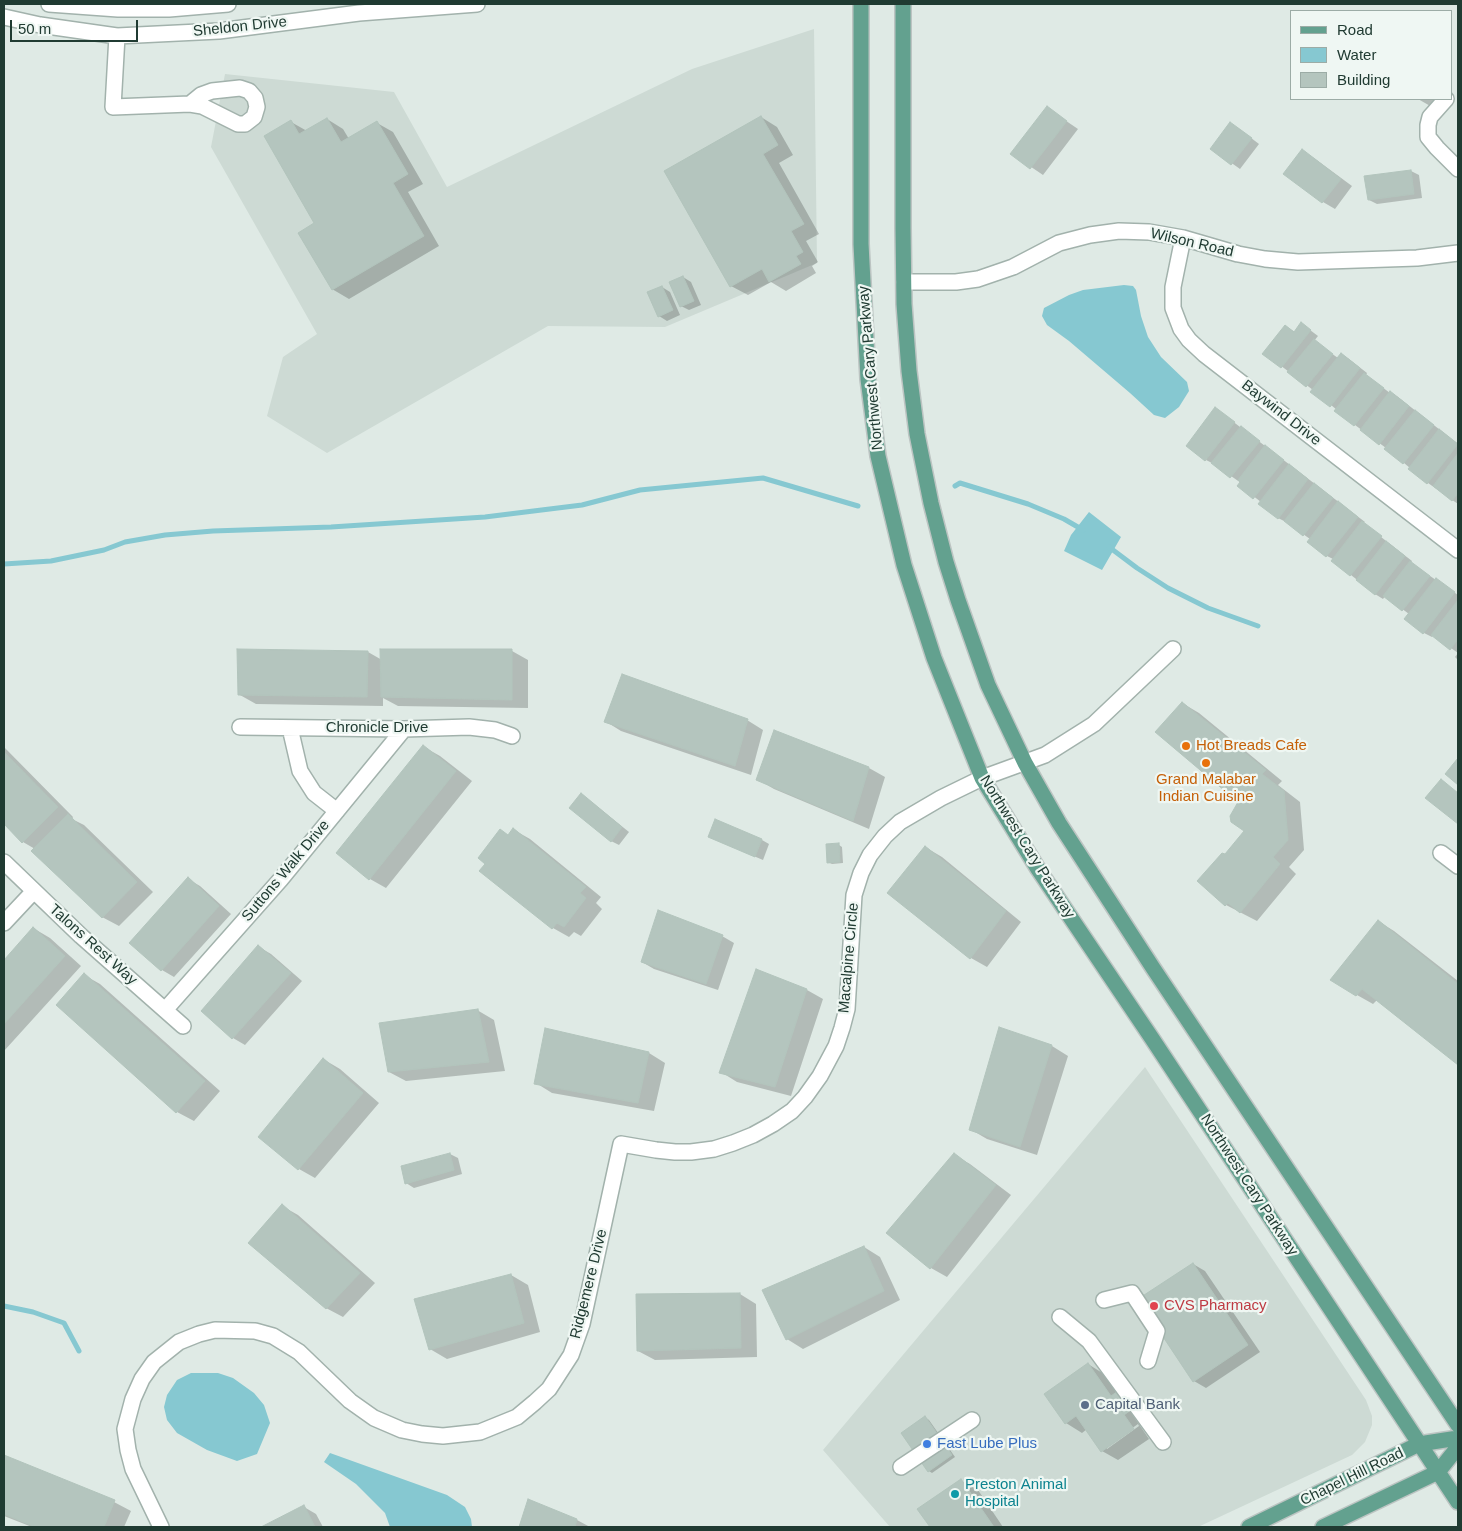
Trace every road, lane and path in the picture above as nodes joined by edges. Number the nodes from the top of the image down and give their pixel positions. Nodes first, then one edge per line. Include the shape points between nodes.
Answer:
1 (49, 4) edge
2 (228, 4) edge
3 (477, 4) edge
4 (861, 4) edge
5 (903, 4) edge
6 (4, 17) edge
7 (117, 36) junction
8 (1445, 100) edge
9 (190, 104) dead end
10 (1458, 170) edge
11 (1183, 238) junction
12 (1458, 252) edge
13 (904, 282) junction
14 (1456, 544) edge
15 (1173, 649) dead end
16 (240, 727) dead end
17 (290, 728) junction
18 (404, 730) junction
19 (512, 736) dead end
20 (1025, 763) junction
21 (982, 778) junction
22 (337, 811) junction
23 (1442, 853) dead end
24 (4, 862) edge
25 (1458, 866) edge
26 (34, 892) junction
27 (4, 923) edge
28 (165, 1010) junction
29 (183, 1026) dead end
30 (621, 1144) joint
31 (1104, 1300) dead end
32 (1060, 1317) dead end
33 (1148, 1360) dead end
34 (972, 1420) dead end
35 (1458, 1425) edge
36 (1458, 1438) edge
37 (1163, 1442) dead end
38 (1419, 1444) junction
39 (1458, 1447) edge
40 (901, 1467) dead end
41 (1438, 1472) junction
42 (1458, 1502) edge
43 (161, 1527) edge
44 (1248, 1527) edge
45 (1323, 1527) edge

1 - 2 street, Sheldon Drive via 169,9
3 - 7 street, Sheldon Drive via 359,13 219,30
4 - 21 main road, Northwest Cary Parkway via 861,244 868,379 878,456 913,593 934,658
5 - 13 main road
6 - 7 street, Sheldon Drive
7 - 9 street via 113,107
8 - 10 street via 1430,117 1428,137
11 - 12 street, Wilson Road via 1238,254 1298,262 1417,258
11 - 13 street, Wilson Road via 1119,231 1090,235 1059,244 1013,267 978,279
11 - 14 street, Baywind Drive via 1173,287 1173,308 1189,340
13 - 20 main road via 909,372 931,503 946,562 988,685
15 - 20 street, Macalpine Circle via 1094,724 1045,755
16 - 17 street, Chronicle Drive
17 - 18 street, Chronicle Drive
17 - 22 street via 300,771 314,793
18 - 19 street, Chronicle Drive via 470,727
18 - 22 street, Suttons Walk Drive
20 - 21 street, Macalpine Circle
20 - 35 main road via 1059,823 1153,968
21 - 30 street, Macalpine Circle via 900,822 870,855 854,895 847,1009 842,1028 820,1076 792,1111 753,1135 714,1149 675,1152
21 - 38 main road, Northwest Cary Parkway via 1038,869
22 - 28 street, Suttons Walk Drive
23 - 25 street
24 - 26 street, Talons Rest Way
26 - 27 street
26 - 28 street, Talons Rest Way
28 - 29 street, Talons Rest Way
30 - 43 street, Ridgemere Drive via 582,1324 571,1355 549,1389 517,1417 480,1432 444,1436 402,1430 374,1418 350,1401 299,1352 273,1336 255,1331 215,1330 199,1334 179,1342 154,1362 133,1399 125,1430 133,1469
31 - 33 street via 1132,1293 1157,1331
32 - 37 street via 1089,1341
34 - 40 street
36 - 38 main road, Chapel Hill Road
38 - 41 main road, Northwest Cary Parkway
38 - 44 main road, Chapel Hill Road
39 - 41 main road
41 - 42 main road, Northwest Cary Parkway
41 - 45 main road

